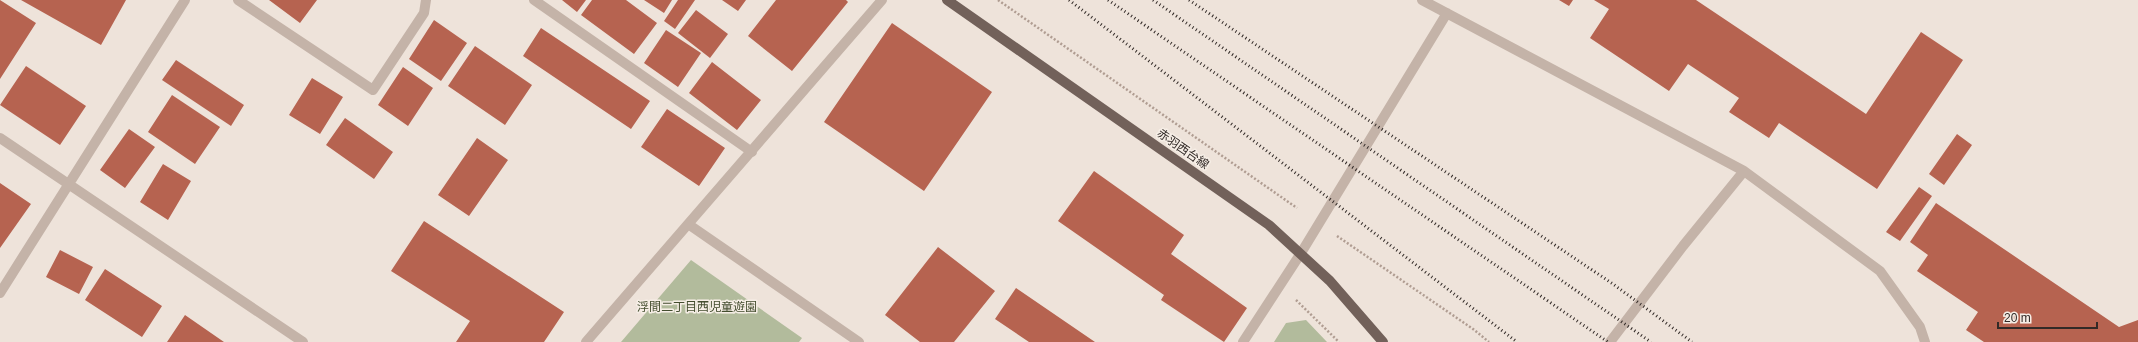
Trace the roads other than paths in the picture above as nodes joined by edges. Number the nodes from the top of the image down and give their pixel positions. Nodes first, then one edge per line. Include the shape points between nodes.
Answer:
1 (185, 0) edge
2 (238, 0) edge
3 (426, 0) edge
4 (534, 0) edge
5 (882, 0) edge
6 (947, 0) edge
7 (1422, 0) edge
8 (1447, 13) junction
9 (0, 138) edge
10 (752, 152) junction
11 (1744, 171) junction
12 (68, 184) junction
13 (688, 224) junction
14 (1301, 253) junction
15 (0, 293) edge
16 (303, 342) edge
17 (586, 342) edge
18 (859, 342) edge
19 (1244, 342) edge
20 (1383, 342) edge
21 (1610, 342) edge
22 (1925, 342) edge

1 - 12 street
2 - 3 street via 373,90 424,13
4 - 10 street
5 - 10 street
6 - 14 main road, 赤羽西台線 via 1261,220
7 - 8 street
8 - 11 street
8 - 14 street
9 - 12 street
10 - 13 street
11 - 21 street
11 - 22 street via 1880,271 1920,327
12 - 15 street
12 - 16 street
13 - 17 street
13 - 18 street
14 - 19 street
14 - 20 main road, 赤羽西台線 via 1330,281

